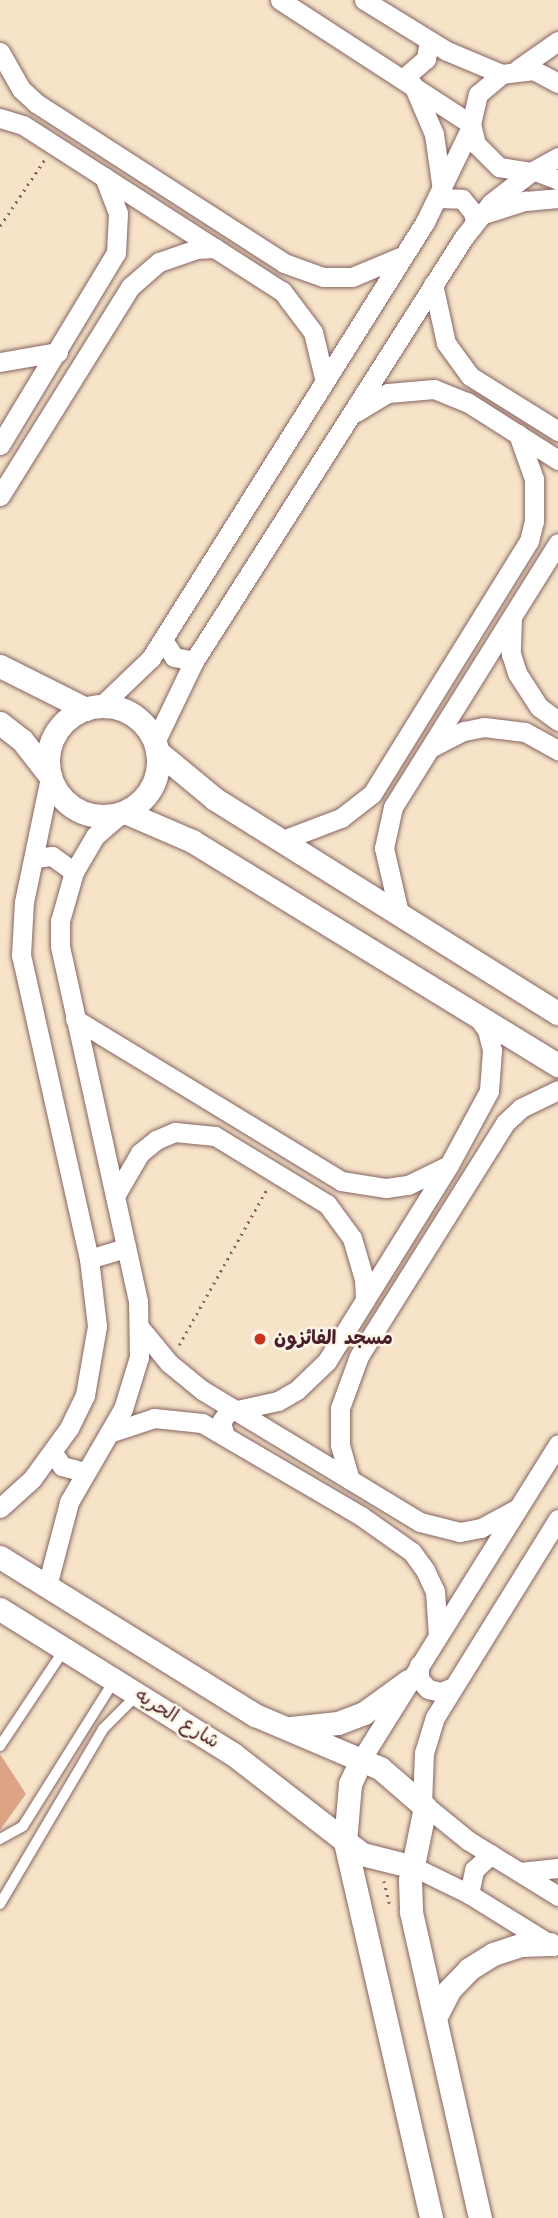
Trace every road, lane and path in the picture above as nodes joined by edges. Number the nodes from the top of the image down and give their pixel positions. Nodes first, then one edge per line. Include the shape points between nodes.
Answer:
1 (280, 0) edge
2 (364, 0) edge
3 (429, 41) junction
4 (558, 41) edge
5 (0, 52) edge
6 (510, 71) junction
7 (408, 79) junction
8 (558, 83) edge
9 (36, 103) junction
10 (0, 118) edge
11 (23, 125) junction
12 (471, 126) junction
13 (54, 145) junction
14 (558, 158) edge
15 (533, 172) junction
16 (103, 176) junction
17 (558, 180) edge
18 (440, 195) junction
19 (558, 198) edge
20 (477, 219) junction
21 (0, 226) edge
22 (215, 247) junction
23 (404, 255) junction
24 (296, 269) junction
25 (108, 272) junction
26 (433, 284) junction
27 (130, 287) junction
28 (282, 291) junction
29 (58, 352) junction
30 (0, 362) edge
31 (470, 376) junction
32 (325, 382) junction
33 (456, 396) junction
34 (350, 417) junction
35 (558, 431) edge
36 (518, 434) junction
37 (0, 445) edge
38 (558, 460) edge
39 (0, 496) edge
40 (529, 541) junction
41 (554, 548) edge
42 (513, 613) junction
43 (163, 640) junction
44 (194, 661) junction
45 (0, 666) edge
46 (539, 707) junction
47 (93, 708) junction
48 (558, 721) edge
49 (0, 723) edge
50 (525, 732) junction
51 (156, 746) junction
52 (428, 750) junction
53 (558, 750) edge
54 (50, 777) junction
55 (372, 794) junction
56 (393, 807) junction
57 (124, 812) junction
58 (283, 840) junction
59 (35, 858) junction
60 (74, 872) junction
61 (399, 913) junction
62 (558, 1013) edge
63 (477, 1016) junction
64 (75, 1019) junction
65 (558, 1065) edge
66 (558, 1090) edge
67 (482, 1110) junction
68 (505, 1123) junction
69 (449, 1165) junction
70 (277, 1171) junction
71 (341, 1181) junction
72 (115, 1196) junction
73 (327, 1204) junction
74 (127, 1248) junction
75 (89, 1259) junction
76 (365, 1300) junction
77 (141, 1329) junction
78 (327, 1361) junction
79 (169, 1363) junction
80 (350, 1373) junction
81 (236, 1410) junction
82 (109, 1433) junction
83 (224, 1433) junction
84 (558, 1444) edge
85 (53, 1453) junction
86 (85, 1472) junction
87 (351, 1480) junction
88 (375, 1494) junction
89 (0, 1508) edge
90 (518, 1508) junction
91 (361, 1516) junction
92 (558, 1519) edge
93 (0, 1557) edge
94 (47, 1586) junction
95 (0, 1609) edge
96 (438, 1636) junction
97 (65, 1649) junction
98 (413, 1673) junction
99 (115, 1681) junction
100 (453, 1686) junction
101 (137, 1695) junction
102 (284, 1728) junction
103 (0, 1746) edge
104 (362, 1758) junction
105 (422, 1802) junction
106 (0, 1839) edge
107 (345, 1842) junction
108 (491, 1854) junction
109 (414, 1867) junction
110 (558, 1868) edge
111 (520, 1872) junction
112 (376, 1879) dead end
113 (469, 1894) junction
114 (558, 1896) edge
115 (0, 1904) edge
116 (392, 1914) dead end
117 (554, 1946) edge
118 (436, 2016) junction
119 (431, 2218) edge
120 (480, 2218) edge

1 - 7 street
2 - 3 street
3 - 6 street
3 - 7 street via 421,67
4 - 6 street
5 - 9 street via 21,89
6 - 8 street via 534,70
6 - 12 street via 478,94
7 - 12 street
7 - 18 street via 435,134
9 - 11 street via 24,114
9 - 24 street
10 - 11 street
11 - 13 street
12 - 15 street via 485,157 499,167
12 - 18 street
13 - 16 street
13 - 21 path
14 - 15 street
15 - 17 street
15 - 20 street
16 - 22 street
16 - 25 street via 113,194 119,233
18 - 20 street via 462,199
18 - 23 street
19 - 20 street via 525,201
20 - 26 street
22 - 27 street via 168,258
22 - 28 street
23 - 24 street via 379,270 352,277 323,277
23 - 32 street
24 - 28 street via 295,284
25 - 27 street via 121,276
25 - 29 street
26 - 31 street via 443,334
26 - 34 street
27 - 39 street
28 - 32 street via 313,332
29 - 30 street
29 - 37 street
31 - 33 street via 458,382
31 - 35 street
32 - 43 street
33 - 34 street via 434,389 400,391 368,403
33 - 36 street
34 - 44 street
36 - 38 street
36 - 40 street via 534,479
40 - 41 street
40 - 55 street
41 - 42 street
42 - 46 street via 511,653 526,691
42 - 52 street
43 - 44 street via 174,657
43 - 47 street via 137,675
44 - 51 street
45 - 47 street
46 - 48 street
46 - 50 street via 526,716
47 - 51 street via 134,716
47 - 54 street via 54,736
49 - 54 street via 22,740
50 - 52 street via 484,727 464,731
50 - 53 street
51 - 57 street via 151,787
51 - 58 street via 193,784
52 - 56 street
54 - 57 street via 57,791 79,811 93,815
54 - 59 street
55 - 56 street via 377,808
55 - 58 street via 341,818
56 - 61 street via 384,848
57 - 60 street via 95,836
57 - 63 street via 192,841
58 - 61 street
59 - 60 street via 61,859
59 - 75 street via 21,928 24,981
60 - 64 street via 60,921 60,946
61 - 62 street
63 - 65 street
63 - 67 street via 492,1050 491,1081
64 - 71 street
64 - 72 street
66 - 68 street via 539,1097
67 - 68 street via 497,1111
67 - 69 street
68 - 80 street
69 - 71 street via 430,1177 397,1186 363,1187
69 - 76 street
70 - 72 street via 215,1136 175,1132 140,1153
70 - 73 street
70 - 79 path
71 - 73 street via 340,1196
72 - 74 street
73 - 76 street via 352,1238
74 - 75 street
74 - 77 street
75 - 85 street via 97,1326 94,1361 85,1395
76 - 78 street
77 - 79 street
77 - 82 street via 133,1384
78 - 80 street via 335,1373
78 - 81 street via 278,1401
79 - 81 street
80 - 87 street via 339,1426
81 - 83 street via 223,1418
81 - 87 street
82 - 83 street via 154,1418 202,1423
82 - 86 street
83 - 91 street
84 - 90 street
85 - 86 street via 62,1466
85 - 89 street
86 - 94 street via 59,1527
87 - 88 street
88 - 90 street via 439,1530 481,1528
88 - 91 street via 375,1506
90 - 96 street
91 - 96 street via 412,1552 425,1570 439,1613
92 - 100 street
93 - 94 street
94 - 102 street via 221,1696
95 - 97 street, شارع الحريه
96 - 98 street
97 - 99 street, شارع الحريه
97 - 103 lane
98 - 100 street via 428,1689 441,1692
98 - 102 street via 387,1699 338,1723
98 - 104 street
99 - 101 street, شارع الحريه
99 - 106 lane via 23,1826
100 - 105 street via 429,1734
101 - 107 street, شارع الحريه via 253,1768
101 - 115 lane via 103,1729
102 - 104 street
104 - 105 street via 396,1778
104 - 107 street via 350,1784
105 - 108 street
105 - 109 street via 425,1827
107 - 109 street, شارع الحريه via 377,1860
107 - 119 street
108 - 111 street
108 - 113 street via 474,1870
109 - 113 street
109 - 118 street via 411,1912
110 - 111 street
111 - 114 street
112 - 116 path via 383,1877
113 - 117 street
117 - 118 street via 521,1945 493,1954 469,1969 449,1990
118 - 120 street

